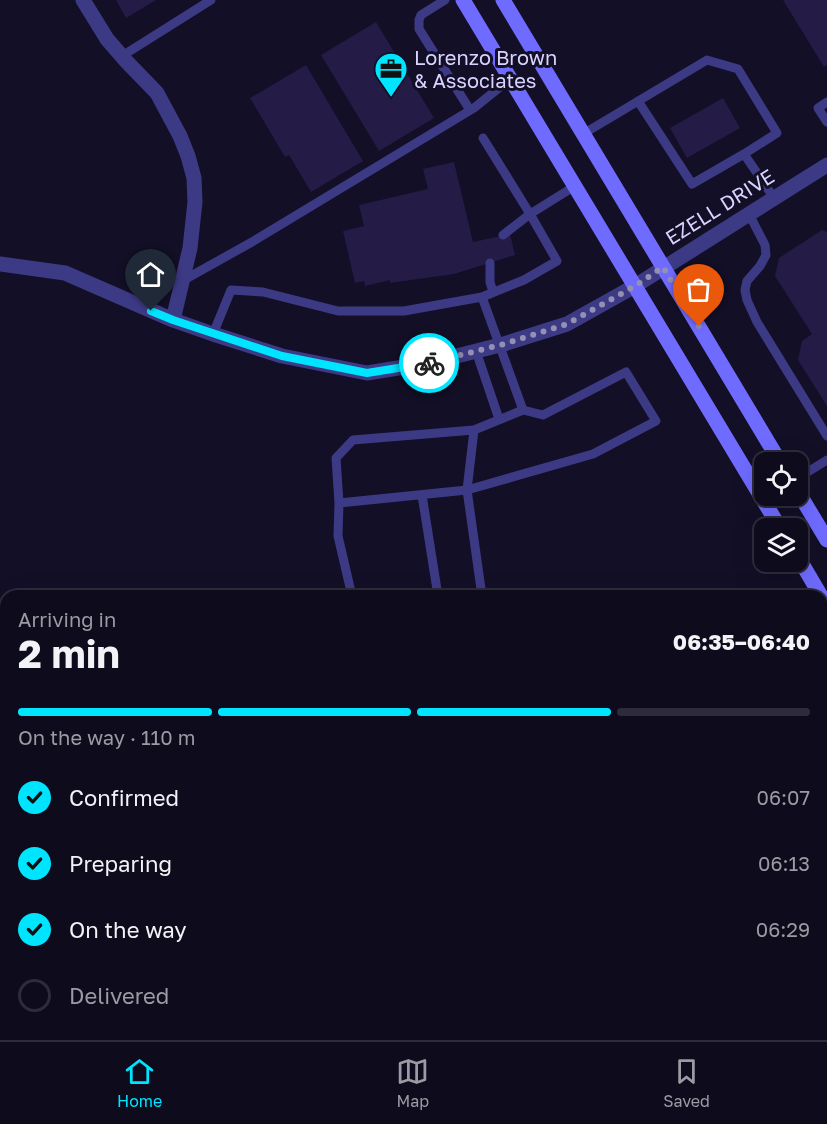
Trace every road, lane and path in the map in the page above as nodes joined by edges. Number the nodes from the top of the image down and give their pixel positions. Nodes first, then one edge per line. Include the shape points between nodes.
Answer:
1 (82, 0) edge
2 (211, 0) edge
3 (445, 0) edge
4 (463, 0) edge
5 (505, 1) edge
6 (122, 57) junction
7 (510, 79) junction
8 (638, 101) junction
9 (827, 102) edge
10 (470, 110) junction
11 (827, 122) edge
12 (583, 134) junction
13 (483, 138) dead end
14 (744, 154) junction
15 (827, 165) edge
16 (574, 186) junction
17 (774, 198) junction
18 (530, 214) junction
19 (748, 214) junction
20 (503, 235) dead end
21 (490, 263) dead end
22 (0, 264) edge
23 (663, 267) junction
24 (182, 281) junction
25 (635, 286) junction
26 (493, 292) junction
27 (482, 297) junction
28 (173, 320) junction
29 (213, 334) junction
30 (500, 345) junction
31 (476, 351) junction
32 (524, 410) junction
33 (499, 419) junction
34 (474, 430) junction
35 (827, 436) edge
36 (774, 452) edge
37 (827, 460) edge
38 (808, 472) edge
39 (754, 476) edge
40 (467, 490) junction
41 (422, 495) junction
42 (339, 503) junction
43 (806, 506) edge
44 (827, 540) edge
45 (807, 572) edge
46 (351, 590) edge
47 (437, 590) edge
48 (481, 590) edge
49 (818, 590) edge

1 - 6 street
2 - 6 lane
3 - 10 lane via 421,15 419,29
4 - 7 main road
5 - 12 main road
6 - 24 street via 157,93 169,113 194,178 193,225
7 - 10 lane
7 - 16 main road
8 - 12 lane
8 - 14 lane via 692,184
8 - 14 lane via 707,60 738,69 777,133
9 - 11 lane via 818,108
10 - 24 lane
12 - 23 main road
13 - 18 lane
14 - 17 lane
15 - 17 street, EZELL DRIVE
16 - 18 lane
16 - 25 main road
17 - 19 street, EZELL DRIVE
18 - 20 lane
18 - 26 lane via 557,261
19 - 23 street, EZELL DRIVE
19 - 35 lane via 765,245 766,255 747,281 747,300
21 - 26 lane
22 - 28 street, EZELL DRIVE via 65,273
23 - 25 street, EZELL DRIVE
23 - 36 main road
24 - 28 street
25 - 30 street, EZELL DRIVE via 567,324
25 - 39 main road
26 - 27 lane
27 - 29 lane via 404,311 338,311 263,292 231,290
27 - 30 lane
28 - 29 street, EZELL DRIVE
29 - 31 street, EZELL DRIVE via 282,356 367,373
30 - 31 street, EZELL DRIVE
30 - 32 lane
31 - 33 lane
32 - 33 lane
32 - 40 lane via 543,415 626,372 656,421 593,454
33 - 34 lane
34 - 40 lane
34 - 42 lane via 353,440 336,458
37 - 38 lane
40 - 41 lane
40 - 48 lane
41 - 42 lane
41 - 47 lane
42 - 46 lane via 338,536
43 - 44 main road
45 - 49 main road

